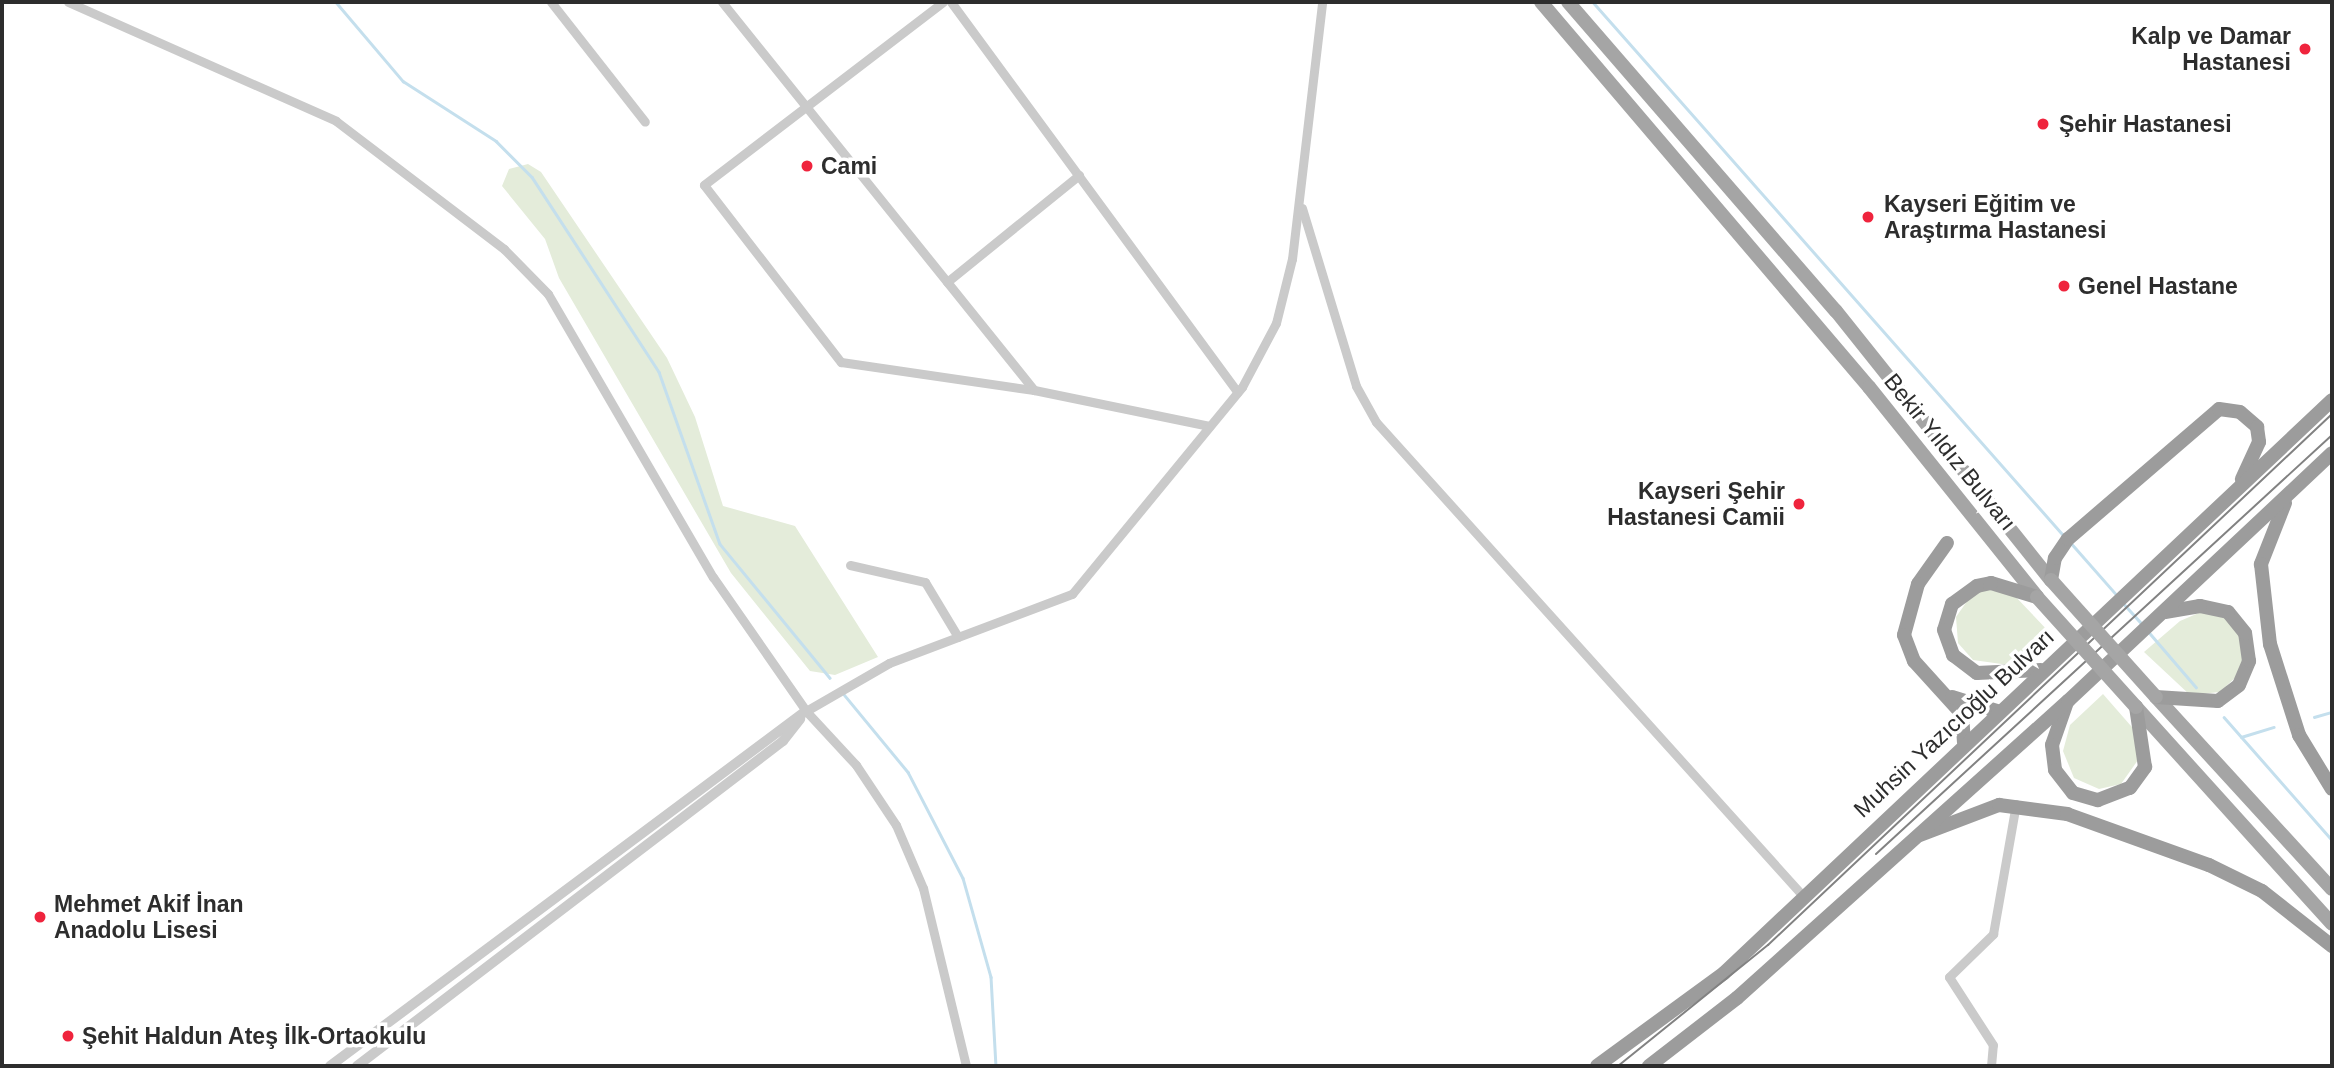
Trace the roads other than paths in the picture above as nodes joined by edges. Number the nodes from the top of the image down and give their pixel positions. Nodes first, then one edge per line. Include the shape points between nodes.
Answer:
1 (68, 2) edge
2 (551, 2) edge
3 (722, 2) edge
4 (943, 2) edge
5 (951, 2) edge
6 (1322, 2) edge
7 (1541, 2) edge
8 (1568, 2) edge
9 (808, 109) junction
10 (645, 122) dead end
11 (1079, 175) junction
12 (1300, 203) junction
13 (947, 282) junction
14 (1034, 390) junction
15 (1238, 391) junction
16 (2332, 400) edge
17 (1209, 426) junction
18 (2332, 453) edge
19 (2298, 483) junction
20 (2239, 486) junction
21 (1947, 543) dead end
22 (850, 565) dead end
23 (2051, 580) junction
24 (2037, 597) junction
25 (2162, 614) junction
26 (958, 636) junction
27 (2043, 670) junction
28 (1948, 695) junction
29 (2157, 697) junction
30 (2068, 701) junction
31 (2136, 707) junction
32 (1997, 710) junction
33 (806, 711) junction
34 (1964, 742) junction
35 (2332, 789) edge
36 (2016, 804) junction
37 (1909, 839) junction
38 (2332, 888) edge
39 (1804, 897) junction
40 (2332, 924) edge
41 (2332, 946) edge
42 (330, 1066) edge
43 (357, 1066) edge
44 (966, 1066) edge
45 (1597, 1066) edge
46 (1649, 1066) edge
47 (1991, 1066) edge

1 - 33 street via 336,121 520,263 571,328 713,577
2 - 10 street
3 - 9 street
4 - 9 street
5 - 11 street
6 - 12 street
7 - 24 main road, Bekir Yıldız Bulvarı
8 - 23 main road, Bekir Yıldız Bulvarı via 1836,311
9 - 13 street
9 - 14 street via 704,185 841,362
11 - 13 street
11 - 15 street
12 - 15 street via 1279,314
12 - 39 street via 1356,386 1376,422
13 - 14 street
14 - 17 street
15 - 17 street
16 - 20 highway, Muhsin Yazıcıoğlu Bulvarı
17 - 26 street via 1072,594
18 - 19 highway
19 - 25 highway
19 - 35 highway via 2281,508 2261,564 2265,604 2280,691
20 - 23 highway via 2259,442 2257,427 2240,411 2219,409 2068,539 2054,558
20 - 27 highway, Muhsin Yazıcıoğlu Bulvarı, bridge
21 - 28 highway via 1917,584 1903,629 1914,661
22 - 26 street via 925,582
23 - 29 main road, Bekir Yıldız Bulvarı, bridge
24 - 27 highway via 1991,583 1977,586 1952,604 1944,630 1953,655 1977,673
24 - 31 main road, Bekir Yıldız Bulvarı, bridge
25 - 29 highway via 2200,606 2228,612 2247,638 2249,661 2239,685 2218,701
25 - 30 highway, bridge
26 - 33 street via 889,663
27 - 32 highway, Muhsin Yazıcıoğlu Bulvarı
28 - 32 highway
28 - 34 highway via 1962,714
29 - 38 main road, Bekir Yıldız Bulvarı
30 - 31 highway via 2053,736 2053,762 2068,788 2098,800 2130,788 2146,767
30 - 37 highway
31 - 40 main road, Bekir Yıldız Bulvarı
32 - 34 highway, Muhsin Yazıcıoğlu Bulvarı
33 - 42 street
33 - 43 street via 783,741
33 - 44 street via 871,784 907,846 929,909
34 - 39 highway, Muhsin Yazıcıoğlu Bulvarı
36 - 37 highway via 1987,808
36 - 41 highway via 2067,814 2209,864 2262,891
36 - 47 street via 1993,934 1948,977 1993,1045
37 - 46 highway via 1737,998
39 - 45 highway, Muhsin Yazıcıoğlu Bulvarı via 1724,973

